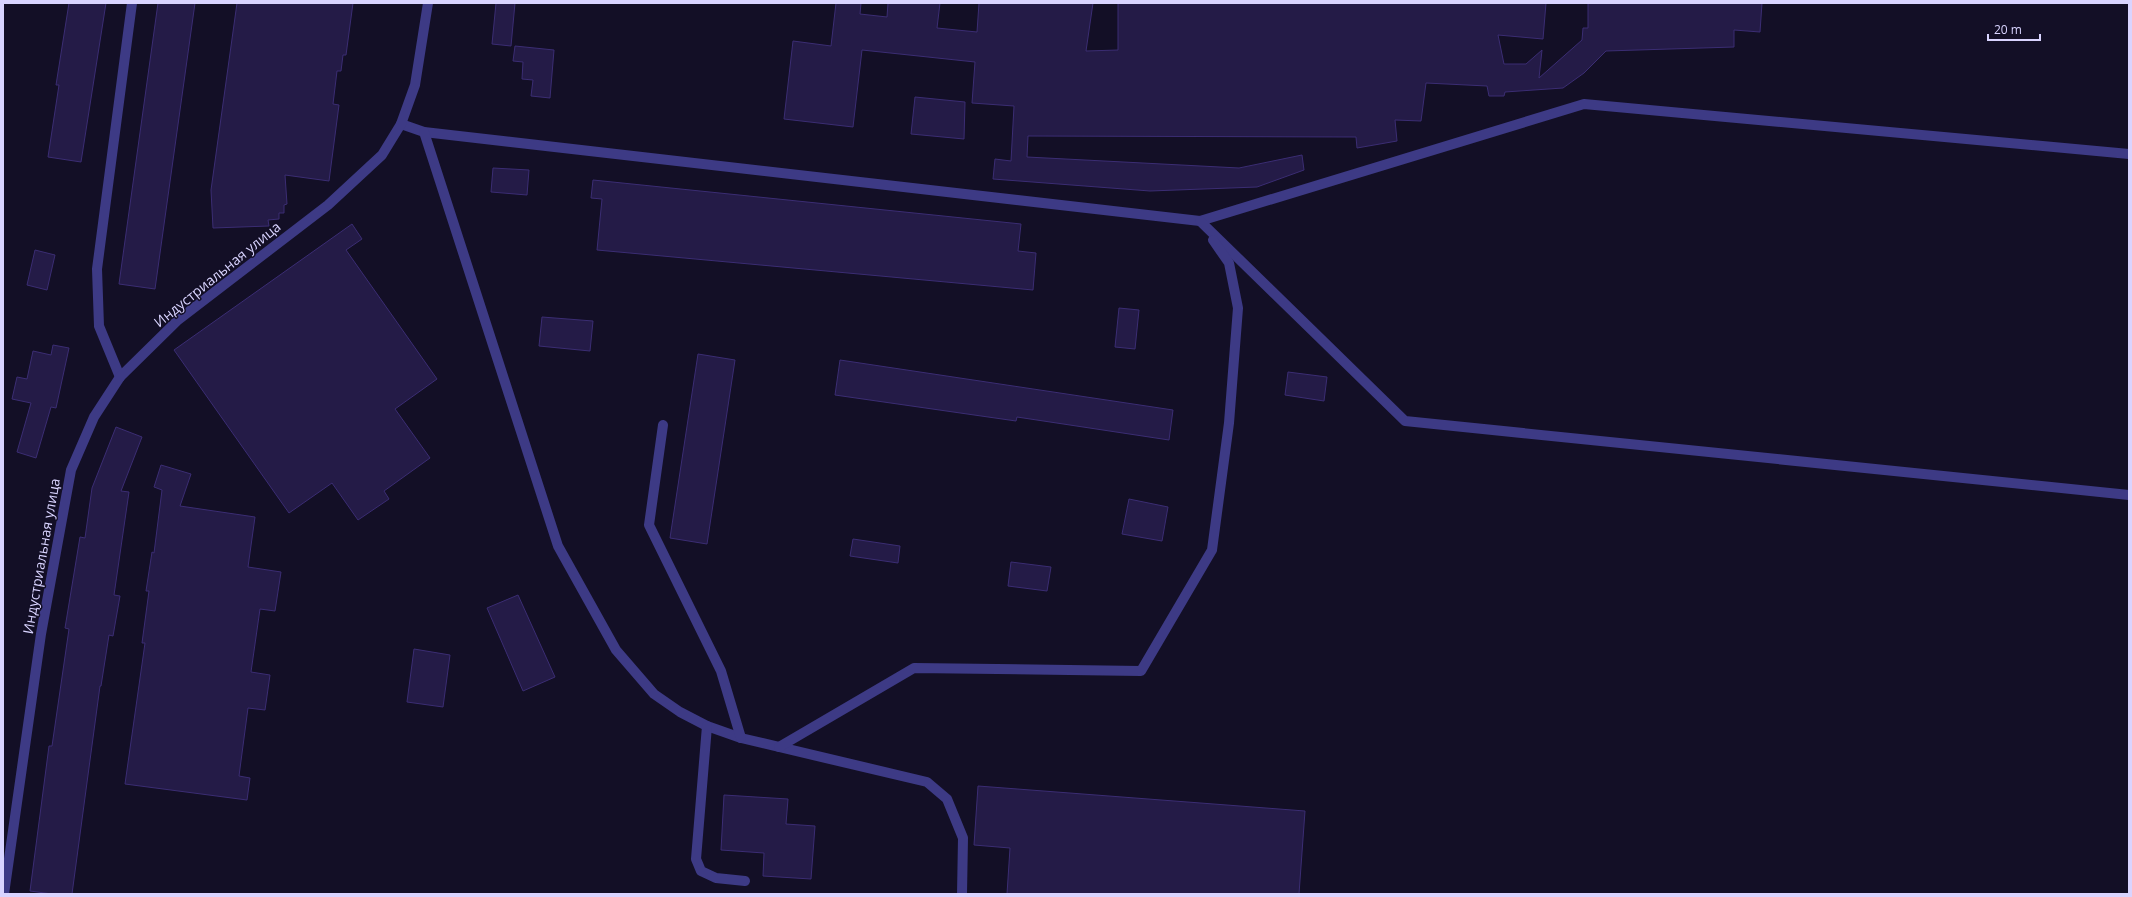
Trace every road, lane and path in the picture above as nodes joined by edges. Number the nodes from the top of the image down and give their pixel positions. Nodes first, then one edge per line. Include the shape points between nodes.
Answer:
1 (132, 3) edge
2 (428, 3) edge
3 (401, 124) junction
4 (424, 132) junction
5 (2129, 154) edge
6 (1200, 221) junction
7 (120, 377) junction
8 (663, 425) dead end
9 (2129, 495) edge
10 (707, 726) junction
11 (741, 738) junction
12 (779, 747) junction
13 (745, 881) dead end
14 (4, 894) edge
15 (962, 894) edge

1 - 7 street via 97,268 99,326
2 - 3 street, Индустриальная улица via 415,85
3 - 4 street
3 - 7 street, Индустриальная улица via 382,155 333,200 178,320
4 - 6 street
4 - 10 street via 558,546 616,650 654,694
5 - 6 street via 1584,104
6 - 9 street via 1405,421
6 - 12 street via 1229,263 1238,308 1230,423 1212,550 1141,671 914,668
7 - 14 street, Индустриальная улица via 94,417 71,470 41,634
8 - 11 street via 649,525 721,671
10 - 11 street
10 - 13 street via 696,859 701,871 716,878
11 - 12 street
12 - 15 street via 927,782 947,799 964,838

